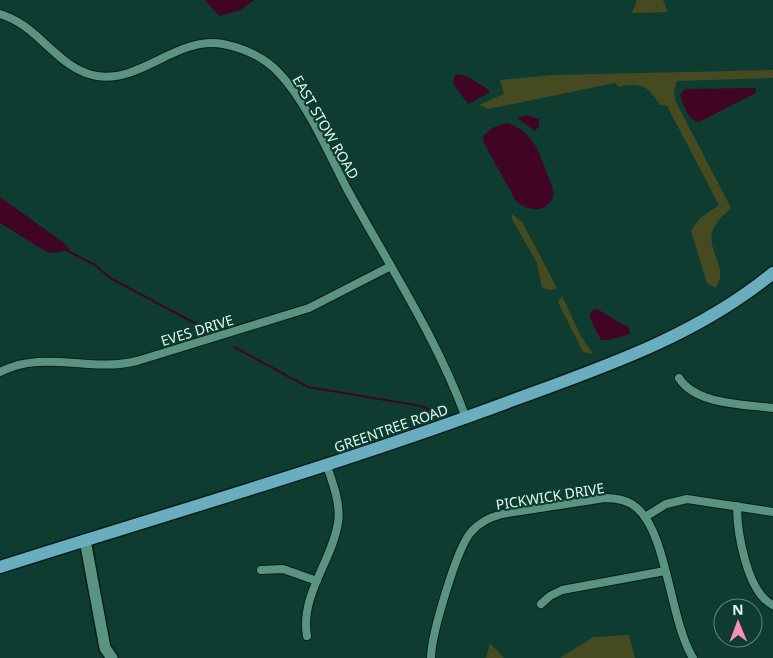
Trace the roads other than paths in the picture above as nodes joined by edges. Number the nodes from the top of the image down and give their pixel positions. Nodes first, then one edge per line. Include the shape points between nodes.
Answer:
1 (0, 14) edge
2 (391, 266) junction
3 (773, 273) edge
4 (0, 372) edge
5 (679, 378) dead end
6 (773, 408) edge
7 (466, 418) junction
8 (328, 466) junction
9 (736, 506) junction
10 (773, 512) edge
11 (645, 517) junction
12 (85, 540) junction
13 (0, 566) edge
14 (261, 570) dead end
15 (665, 571) junction
16 (317, 581) junction
17 (541, 604) dead end
18 (773, 604) edge
19 (307, 636) dead end
20 (112, 658) edge
21 (431, 658) edge
22 (693, 658) edge

1 - 2 street, EAST STOW ROAD via 24,25 67,63 98,76 132,72 174,51 198,44 222,44 258,56 279,73 295,95
2 - 4 street, EVES DRIVE via 309,308 144,360 109,366 32,361
2 - 7 street, EAST STOW ROAD via 444,364
3 - 7 main road, GREENTREE ROAD via 728,306 680,334 610,365
5 - 6 street via 689,390 704,397
7 - 8 main road, GREENTREE ROAD
8 - 12 main road, GREENTREE ROAD
8 - 16 street via 337,497 338,522
9 - 10 street
9 - 11 street via 687,498 666,504
9 - 18 street via 738,531 751,577 763,598
11 - 15 street, PICKWICK DRIVE
11 - 21 street, PICKWICK DRIVE via 631,504 605,498 527,509 486,520 472,530 463,546 434,635
12 - 13 main road, GREENTREE ROAD
12 - 20 street via 104,648
14 - 16 street via 283,569
15 - 17 street via 562,590
15 - 22 street, PICKWICK DRIVE
16 - 19 street via 306,609

